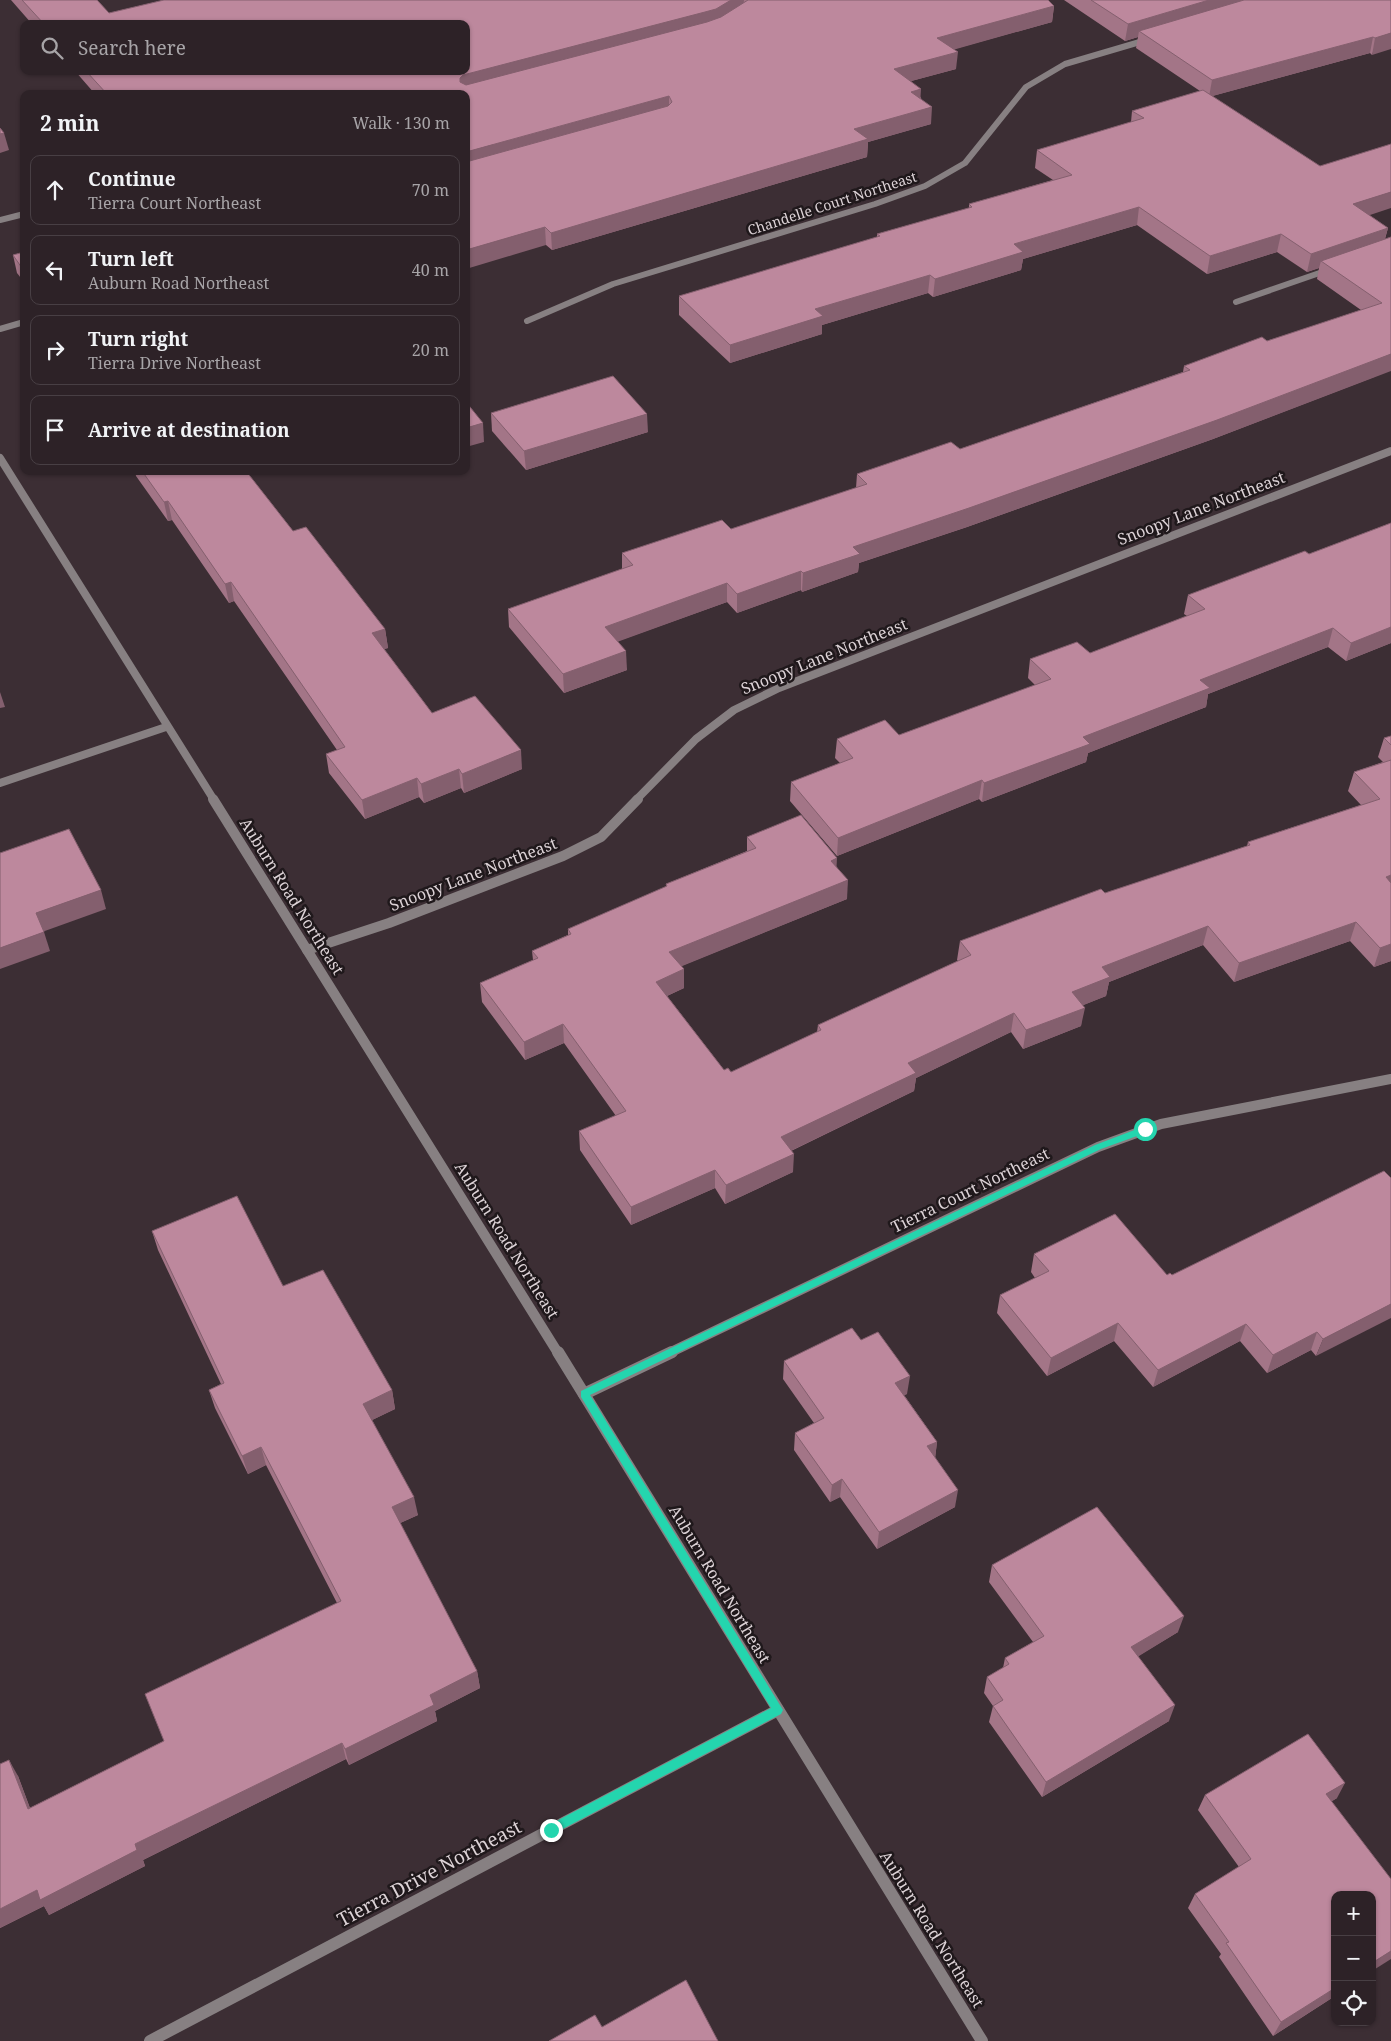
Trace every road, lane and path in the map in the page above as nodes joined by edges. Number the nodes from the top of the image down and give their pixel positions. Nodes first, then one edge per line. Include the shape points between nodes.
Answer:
1 (1159, 36) edge
2 (20, 215) edge
3 (0, 220) edge
4 (1336, 267) edge
5 (1236, 302) dead end
6 (527, 321) dead end
7 (20, 323) edge
8 (0, 329) edge
9 (1391, 451) edge
10 (0, 458) edge
11 (166, 727) junction
12 (0, 782) edge
13 (307, 950) junction
14 (1391, 1079) edge
15 (584, 1394) junction
16 (778, 1710) junction
17 (150, 2041) edge
18 (982, 2041) edge

1 - 6 street, Chandelle Court Northeast via 1065,64 1026,87 965,164 925,186 613,284
2 - 3 street
4 - 5 street
7 - 8 street
9 - 13 street, Snoopy Lane Northeast via 779,688 734,710 696,739 601,837 564,856
10 - 11 street, Auburn Road Northeast
11 - 12 street
11 - 13 street, Auburn Road Northeast
13 - 15 street, Auburn Road Northeast
14 - 15 street, Tierra Court Northeast via 1161,1124 1098,1147
15 - 16 street, Auburn Road Northeast
16 - 17 street, Tierra Drive Northeast
16 - 18 street, Auburn Road Northeast

